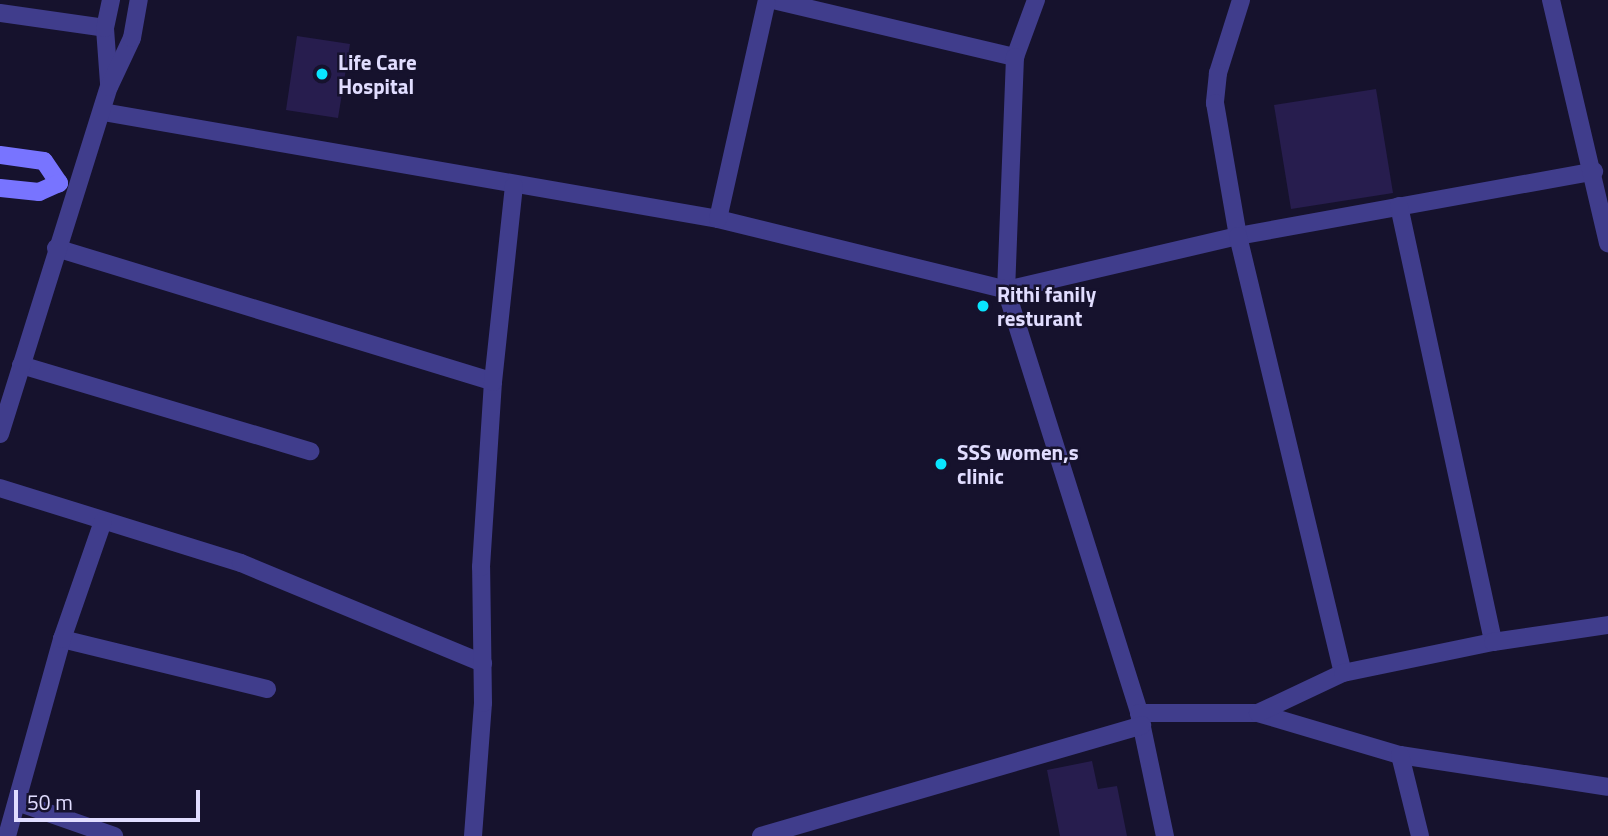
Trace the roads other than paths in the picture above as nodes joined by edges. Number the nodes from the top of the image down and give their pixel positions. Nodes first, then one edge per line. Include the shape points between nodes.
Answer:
1 (111, 0) edge
2 (139, 0) edge
3 (767, 0) edge
4 (773, 0) edge
5 (1036, 0) edge
6 (1241, 0) edge
7 (1551, 0) edge
8 (0, 13) edge
9 (105, 28) junction
10 (1015, 57) junction
11 (109, 87) junction
12 (103, 112) junction
13 (0, 155) edge
14 (1594, 171) junction
15 (59, 183) junction
16 (79, 185) junction
17 (514, 186) junction
18 (0, 188) edge
19 (1399, 206) junction
20 (718, 219) junction
21 (1238, 236) junction
22 (1608, 243) edge
23 (56, 248) junction
24 (1006, 290) junction
25 (21, 365) junction
26 (493, 382) junction
27 (0, 435) edge
28 (310, 452) dead end
29 (0, 488) edge
30 (103, 521) junction
31 (1608, 625) edge
32 (62, 639) junction
33 (1493, 642) junction
34 (483, 663) junction
35 (1343, 673) junction
36 (267, 689) dead end
37 (1258, 713) junction
38 (1140, 719) junction
39 (1400, 755) junction
40 (1608, 788) edge
41 (17, 802) junction
42 (7, 836) edge
43 (114, 836) edge
44 (473, 836) edge
45 (761, 836) edge
46 (1165, 836) edge
47 (1420, 836) edge

1 - 9 street
2 - 11 street via 132,38
3 - 20 street
4 - 10 street
5 - 10 street
6 - 21 street via 1217,73 1215,103
7 - 14 street
8 - 9 street
9 - 11 street
10 - 24 street
11 - 12 street
12 - 16 street
12 - 17 street
13 - 15 main road via 44,161
14 - 19 street
14 - 22 street
15 - 16 street
15 - 18 main road via 39,192
16 - 23 street
17 - 20 street
17 - 26 street
19 - 21 street
19 - 33 street
20 - 24 street
21 - 24 street
21 - 35 street
23 - 25 street
23 - 26 street
24 - 38 street
25 - 27 street
25 - 28 street
26 - 34 street via 481,567
29 - 30 street
30 - 32 street
30 - 34 street via 241,563
31 - 33 street
32 - 36 street
32 - 41 street
33 - 35 street
34 - 44 street
35 - 37 street
37 - 38 street
37 - 39 street
38 - 45 street
38 - 46 street
39 - 40 street
39 - 47 street
41 - 42 street
41 - 43 street

